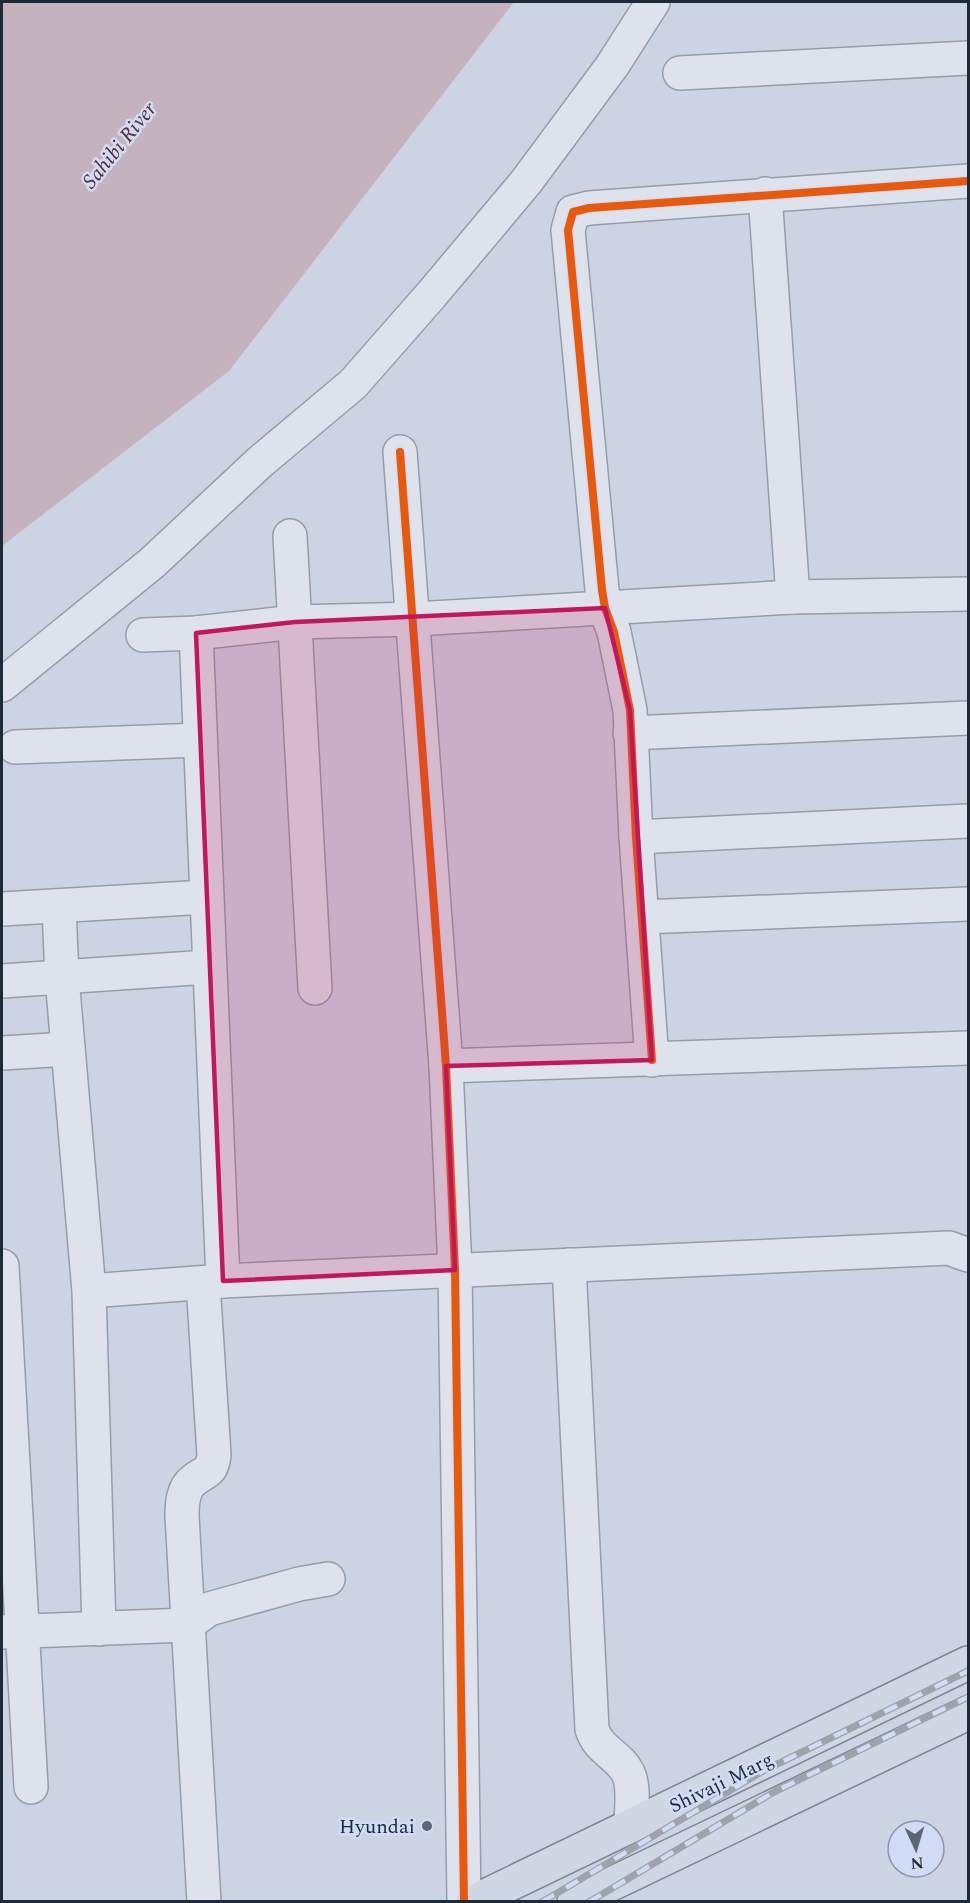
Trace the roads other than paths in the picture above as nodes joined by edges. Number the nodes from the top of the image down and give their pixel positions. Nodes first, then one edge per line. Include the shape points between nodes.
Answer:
1 (653, 2) edge
2 (969, 58) edge
3 (680, 73) dead end
4 (969, 181) edge
5 (765, 194) junction
6 (400, 452) dead end
7 (290, 536) dead end
8 (969, 594) edge
9 (793, 597) junction
10 (605, 608) junction
11 (414, 619) junction
12 (295, 622) junction
13 (196, 633) junction
14 (143, 635) dead end
15 (2, 685) edge
16 (969, 718) edge
17 (630, 733) junction
18 (200, 740) junction
19 (15, 747) dead end
20 (969, 821) edge
21 (636, 837) junction
22 (206, 897) junction
23 (969, 904) edge
24 (58, 907) junction
25 (2, 909) edge
26 (642, 917) junction
27 (208, 967) junction
28 (62, 978) junction
29 (2, 981) edge
30 (315, 988) dead end
31 (969, 1047) edge
32 (68, 1049) junction
33 (2, 1053) edge
34 (652, 1060) junction
35 (446, 1066) junction
36 (969, 1255) edge
37 (569, 1265) junction
38 (2, 1266) edge
39 (455, 1270) junction
40 (213, 1282) junction
41 (89, 1291) junction
42 (8, 1489) edge
43 (328, 1579) dead end
44 (187, 1625) junction
45 (99, 1629) junction
46 (12, 1632) edge
47 (969, 1663) edge
48 (969, 1713) edge
49 (31, 1787) dead end
50 (631, 1825) junction
51 (204, 1902) edge
52 (464, 1902) edge
53 (473, 1902) edge
54 (574, 1902) edge

1 - 15 street via 612,66 526,182 353,384 260,462 152,563
2 - 3 street
4 - 5 street
5 - 9 street
5 - 10 street via 589,208 573,212 569,220
6 - 11 street
7 - 12 street
8 - 9 street
9 - 10 street
10 - 11 street
10 - 17 street via 614,632 630,710
11 - 12 street
11 - 35 street
12 - 13 street
12 - 30 street
13 - 14 street
13 - 18 street
16 - 17 street
17 - 21 street
18 - 19 street
18 - 22 street
20 - 21 street
21 - 26 street
22 - 24 street
22 - 27 street
23 - 26 street
24 - 25 street
24 - 28 street
26 - 34 street
27 - 28 street
27 - 40 street
28 - 29 street
28 - 32 street
31 - 34 street
32 - 33 street
32 - 41 street
34 - 35 street
35 - 39 street
36 - 37 street via 949,1248
37 - 39 street
37 - 50 street via 592,1729 596,1739 627,1771 631,1783
38 - 42 street
39 - 40 street
39 - 52 street
40 - 41 street
40 - 44 street via 213,1465 192,1481 182,1502
41 - 45 street
42 - 46 street
43 - 44 street via 209,1609
44 - 45 street
44 - 51 street
45 - 46 street
46 - 49 street
47 - 50 main road, Shivaji Marg
48 - 54 main road
50 - 53 main road, Shivaji Marg

